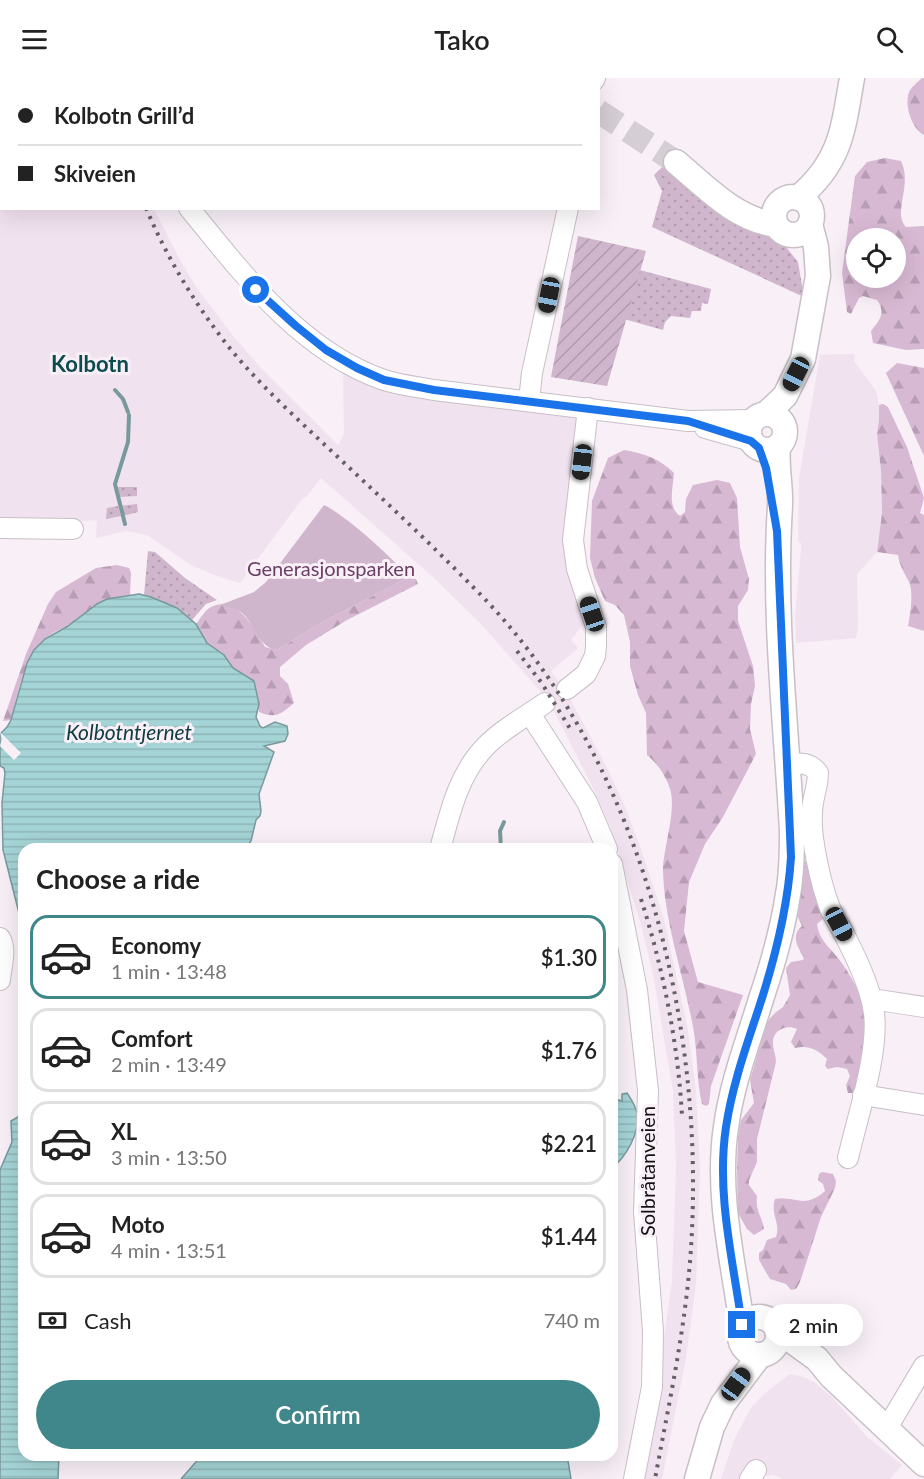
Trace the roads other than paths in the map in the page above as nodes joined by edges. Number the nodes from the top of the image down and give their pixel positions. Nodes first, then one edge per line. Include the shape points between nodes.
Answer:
1 (852, 78) edge
2 (676, 162) tunnel mouth
3 (191, 210) edge
4 (568, 210) edge
5 (794, 216) junction
6 (529, 401) junction
7 (588, 408) junction
8 (766, 433) junction
9 (0, 528) edge
10 (73, 530) dead end
11 (567, 689) dead end
12 (788, 764) junction
13 (442, 843) edge
14 (604, 843) edge
15 (618, 894) edge
16 (0, 938) edge
17 (0, 980) edge
18 (872, 999) junction
19 (924, 1007) edge
20 (863, 1095) junction
21 (924, 1105) edge
22 (848, 1158) dead end
23 (732, 1253) junction
24 (741, 1333) junction
25 (768, 1339) junction
26 (924, 1366) edge
27 (711, 1427) junction
28 (887, 1428) junction
29 (924, 1464) edge
30 (634, 1479) edge
31 (697, 1479) edge

1 - 5 main road via 841,138 826,169
2 - 5 main road via 714,193
3 - 6 street via 266,299 341,360 399,384
4 - 6 street
5 - 8 main road via 817,259 818,276 798,398
6 - 7 street
7 - 8 street
7 - 11 street via 573,540 577,569 596,627 597,646 586,674
8 - 12 main road via 766,468 777,531
9 - 10 street
12 - 18 street via 807,764 818,772 813,843 830,908
12 - 23 main road via 792,831 789,894 733,1092 725,1136 723,1190
13 - 14 street via 455,797 471,765 492,741 537,709
15 - 30 street, Solbråtanveien via 637,990 648,1091 644,1212 653,1331 652,1387
16 - 17 street
18 - 19 street
18 - 20 street via 873,1044
20 - 21 street
20 - 22 street
23 - 24 main road
23 - 25 main road
24 - 25 main road via 747,1351
24 - 25 main road via 753,1317
24 - 27 main road via 714,1400
25 - 27 main road via 728,1395
25 - 28 main road via 817,1359
26 - 28 street
27 - 31 main road
28 - 29 main road

